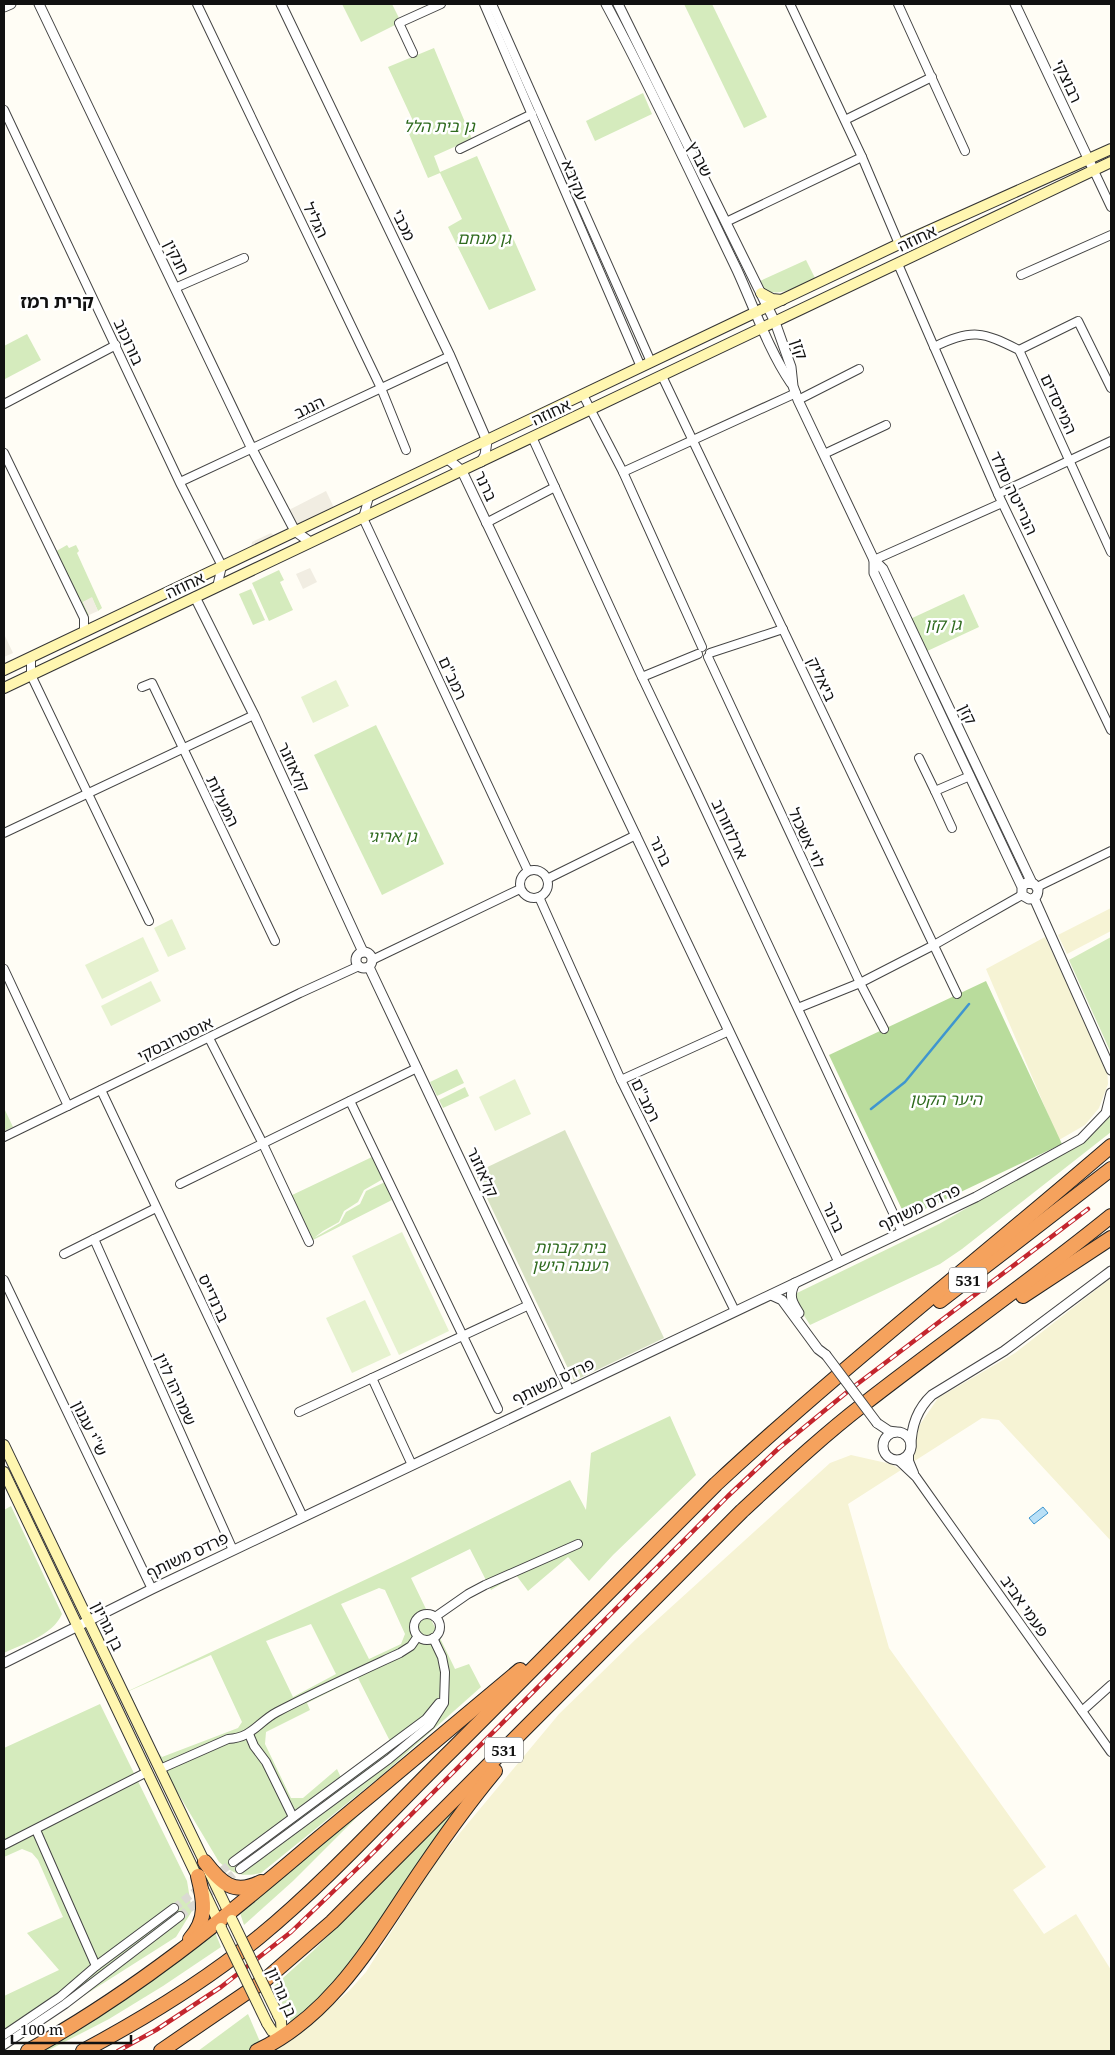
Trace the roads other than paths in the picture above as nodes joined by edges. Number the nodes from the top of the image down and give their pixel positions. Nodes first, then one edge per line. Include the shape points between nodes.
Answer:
1 (11, 4) edge
2 (39, 4) edge
3 (197, 4) edge
4 (281, 4) edge
5 (442, 4) edge
6 (484, 4) edge
7 (492, 4) edge
8 (606, 4) edge
9 (618, 4) edge
10 (790, 4) edge
11 (898, 4) edge
12 (1015, 4) edge
13 (4, 7) edge
14 (413, 53) dead end
15 (932, 77) junction
16 (4, 110) edge
17 (532, 114) junction
18 (845, 120) junction
19 (1111, 149) edge
20 (460, 150) dead end
21 (965, 151) dead end
22 (862, 157) junction
23 (1089, 160) junction
24 (1111, 162) edge
25 (1094, 171) junction
26 (1111, 207) edge
27 (726, 222) junction
28 (1111, 235) edge
29 (899, 244) junction
30 (244, 258) dead end
31 (898, 264) junction
32 (1021, 275) dead end
33 (175, 288) junction
34 (761, 293) junction
35 (783, 299) junction
36 (768, 306) junction
37 (757, 312) junction
38 (775, 322) junction
39 (764, 328) junction
40 (116, 345) junction
41 (934, 347) junction
42 (1019, 350) junction
43 (450, 356) junction
44 (651, 362) junction
45 (641, 367) junction
46 (859, 369) dead end
47 (662, 376) junction
48 (381, 388) junction
49 (1111, 388) edge
50 (796, 393) junction
51 (583, 394) junction
52 (4, 404) edge
53 (590, 409) junction
54 (886, 426) dead end
55 (532, 437) junction
56 (693, 440) junction
57 (486, 441) junction
58 (1111, 441) edge
59 (252, 449) junction
60 (406, 450) dead end
61 (4, 452) edge
62 (824, 454) junction
63 (448, 459) junction
64 (1069, 460) junction
65 (478, 464) junction
66 (462, 471) junction
67 (623, 472) junction
68 (180, 482) junction
69 (470, 487) junction
70 (555, 487) junction
71 (998, 494) junction
72 (369, 497) junction
73 (1002, 503) junction
74 (363, 518) junction
75 (486, 522) junction
76 (291, 530) junction
77 (310, 542) junction
78 (1111, 552) edge
79 (874, 560) junction
80 (222, 566) junction
81 (217, 586) junction
82 (195, 597) junction
83 (783, 629) junction
84 (84, 632) junction
85 (700, 650) junction
86 (709, 655) junction
87 (31, 657) junction
88 (4, 670) edge
89 (31, 675) junction
90 (642, 677) junction
91 (142, 687) dead end
92 (4, 688) edge
93 (254, 715) junction
94 (1111, 730) edge
95 (182, 748) junction
96 (919, 758) dead end
97 (970, 776) junction
98 (935, 792) junction
99 (88, 793) junction
100 (952, 828) dead end
101 (4, 833) edge
102 (636, 835) junction
103 (1111, 851) edge
104 (528, 870) junction
105 (547, 879) junction
106 (1035, 885) junction
107 (520, 889) junction
108 (1022, 891) junction
109 (539, 897) junction
110 (1034, 898) junction
111 (149, 921) dead end
112 (275, 941) dead end
113 (934, 946) junction
114 (363, 952) junction
115 (370, 963) junction
116 (359, 966) junction
117 (4, 969) edge
118 (860, 983) junction
119 (957, 994) dead end
120 (798, 1008) junction
121 (884, 1029) dead end
122 (729, 1032) junction
123 (209, 1038) junction
124 (417, 1068) junction
125 (1111, 1070) edge
126 (621, 1080) junction
127 (1111, 1088) edge
128 (101, 1090) junction
129 (1111, 1094) edge
130 (350, 1101) junction
131 (68, 1106) junction
132 (1108, 1112) edge
133 (4, 1136) edge
134 (262, 1144) junction
135 (1111, 1146) edge
136 (1111, 1169) edge
137 (180, 1184) dead end
138 (156, 1208) junction
139 (1111, 1216) edge
140 (902, 1232) junction
141 (1111, 1238) edge
142 (94, 1239) junction
143 (309, 1242) dead end
144 (64, 1254) dead end
145 (839, 1262) junction
146 (1111, 1272) edge
147 (4, 1280) edge
148 (795, 1283) junction
149 (771, 1295) junction
150 (530, 1305) junction
151 (735, 1311) junction
152 (462, 1336) junction
153 (826, 1356) junction
154 (372, 1378) junction
155 (823, 1388) junction
156 (569, 1390) junction
157 (498, 1409) dead end
158 (298, 1412) dead end
159 (916, 1418) junction
160 (877, 1424) junction
161 (832, 1430) junction
162 (896, 1431) junction
163 (883, 1440) junction
164 (4, 1445) edge
165 (910, 1450) junction
166 (898, 1460) junction
167 (412, 1465) junction
168 (4, 1472) edge
169 (916, 1477) junction
170 (303, 1517) junction
171 (578, 1544) dead end
172 (233, 1550) junction
173 (152, 1589) junction
174 (653, 1600) junction
175 (586, 1615) junction
176 (435, 1617) junction
177 (89, 1619) junction
178 (77, 1625) junction
179 (418, 1636) junction
180 (433, 1638) junction
181 (4, 1663) edge
182 (1111, 1685) edge
183 (445, 1687) junction
184 (1082, 1711) junction
185 (249, 1734) junction
186 (1111, 1752) edge
187 (160, 1769) junction
188 (147, 1772) junction
189 (293, 1817) junction
190 (36, 1830) junction
191 (4, 1845) edge
192 (205, 1862) junction
193 (234, 1862) tunnel mouth
194 (290, 1862) junction
195 (240, 1869) tunnel mouth
196 (198, 1876) junction
197 (174, 1908) tunnel mouth
198 (180, 1916) tunnel mouth
199 (226, 1921) junction
200 (162, 1965) junction
201 (96, 1966) junction
202 (4, 2036) edge
203 (282, 2037) junction
204 (4, 2045) edge
205 (28, 2051) edge
206 (83, 2051) edge
207 (161, 2051) edge
208 (257, 2051) edge

1 - 13 street
2 - 33 street, חנקין
3 - 48 street, הגליל
4 - 43 street, מכבי
5 - 14 street via 398,23
6 - 17 street, עקיבא
7 - 44 street, עקיבא
8 - 37 street, שברץ
9 - 27 street, שברץ
10 - 18 street
11 - 15 street
12 - 23 street, רבוצקי
15 - 18 street
15 - 21 street
16 - 40 street, בורוכוב
17 - 20 street
17 - 45 street, עקיבא
18 - 22 street
19 - 23 main road, אחוזה
22 - 27 street
22 - 29 street
23 - 25 street, רבוצקי
23 - 29 main road, אחוזה
24 - 25 main road, אחוזה
25 - 26 street
25 - 31 main road, אחוזה
27 - 34 street, שברץ
28 - 32 street
29 - 35 main road, אחוזה
30 - 33 street
31 - 38 main road, אחוזה
31 - 41 street, הנרייטה סולד
33 - 59 street, חנקין
34 - 35 main road via 772,300
34 - 36 street, שברץ
35 - 36 main road, אחוזה
36 - 37 main road, אחוזה
36 - 38 street, שברץ
37 - 39 street, שברץ
37 - 44 main road, אחוזה
38 - 39 main road, אחוזה
38 - 50 street, קזן via 791,367
39 - 47 main road, אחוזה
39 - 50 street, קזן
40 - 52 street
40 - 68 street, בורוכוב
41 - 42 street via 976,333
41 - 71 street, הנרייטה סולד
42 - 49 street via 1078,321
42 - 64 street, המייסדים
43 - 48 street, הנגב
43 - 57 street, מכבי
44 - 45 main road, אחוזה
45 - 51 main road, אחוזה
46 - 50 street
47 - 53 main road, אחוזה
47 - 56 street, ביאליק
48 - 59 street, הנגב
48 - 60 street, הגליל
50 - 56 street
50 - 62 street, קזן
51 - 53 street
51 - 57 main road, אחוזה
53 - 55 main road, אחוזה
53 - 67 street
54 - 62 street
55 - 65 main road, אחוזה
55 - 70 street, ארלוזורוב
56 - 67 street
56 - 83 street, ביאליק
57 - 63 main road, אחוזה
57 - 65 street via 485,455
58 - 64 street
59 - 68 street, הנגב
59 - 76 street, חנקין
61 - 84 street via 84,618
62 - 79 street, קזן
63 - 66 street, ברנר
63 - 72 main road, אחוזה
64 - 71 street
64 - 78 street, המייסדים
65 - 66 main road, אחוזה
65 - 69 street
66 - 69 street, ברנר
66 - 74 main road, אחוזה
67 - 85 street
68 - 80 street, בורוכוב
69 - 75 street, ברנר
70 - 75 street
70 - 90 street, ארלוזורוב
71 - 73 street, הנרייטה סולד
72 - 74 street
72 - 76 main road, אחוזה
73 - 79 street
73 - 94 street, הנרייטה סולד
74 - 77 main road, אחוזה
74 - 104 street, רמב"ם
75 - 102 street, ברנר
76 - 77 street, חנקין
76 - 80 main road, אחוזה
77 - 81 main road, אחוזה
79 - 97 street, קזן via 874,573
79 - 106 street, קזן via 883,569
80 - 81 street
80 - 84 main road, אחוזה
81 - 82 main road, אחוזה
82 - 89 main road, אחוזה
82 - 93 street, קלאוזנר
83 - 86 street
83 - 113 street, ביאליק
84 - 87 main road, אחוזה
85 - 86 street via 708,648
85 - 90 street
86 - 118 street, לוי אשכול via 714,673
87 - 88 main road, אחוזה
87 - 89 street
89 - 92 main road, אחוזה
89 - 99 street
90 - 120 street, ארלוזורוב
91 - 95 street, המעלות via 152,683
93 - 95 street
93 - 114 street, קלאוזנר
95 - 99 street
95 - 112 street, המעלות
96 - 98 street
97 - 98 street
97 - 108 street, קזן
98 - 100 street
99 - 101 street
99 - 111 street
102 - 105 street
102 - 122 street, ברנר
103 - 106 street
104 - 105 street via 542,872
104 - 107 street via 521,878
105 - 109 street via 546,892
106 - 108 street via 1026,883
106 - 110 street via 1038,892
107 - 109 street via 526,896
107 - 115 street
108 - 110 street via 1029,899
108 - 113 street
109 - 126 street, רמב"ם
110 - 125 street
113 - 118 street
113 - 119 street, ביאליק
114 - 115 street via 368,953
114 - 116 street via 357,957
115 - 116 street via 364,968
115 - 124 street, קלאוזנר
116 - 123 street, אוסטרובסקי
117 - 131 street
118 - 120 street
118 - 121 street, לוי אשכול
120 - 140 street, ארלוזורוב
122 - 126 street
122 - 145 street, ברנר
123 - 128 street, אוסטרובסקי
123 - 134 street
124 - 130 street
124 - 150 street, קלאוזנר
126 - 151 street, רמב"ם
127 - 129 street, פרדס משותף
128 - 131 street, אוסטרובסקי
128 - 138 street, ברנדייס
129 - 132 street, פרדס משותף
130 - 134 street
130 - 152 street
131 - 133 street, אוסטרובסקי
132 - 140 street, פרדס משותף via 1070,1146 976,1197
134 - 137 street
134 - 143 street
135 - 155 highway
136 - 155 highway, 531
138 - 142 street
138 - 170 street, ברנדייס
139 - 161 highway, 531
140 - 145 street, פרדס משותף
141 - 161 highway
142 - 144 street
142 - 172 street, שמריהו לוין
145 - 148 street, פרדס משותף
146 - 159 street via 1004,1351 932,1395
147 - 173 street, ש''י עגנון
148 - 149 street, פרדס משותף
148 - 153 street via 791,1300
149 - 151 street, פרדס משותף
149 - 153 street via 782,1300
150 - 152 street
150 - 156 street, קלאוזנר
151 - 156 street, פרדס משותף
152 - 154 street
152 - 157 street
153 - 160 street, bridge
154 - 158 street
154 - 167 street
155 - 175 highway, 531 via 716,1484
156 - 167 street, פרדס משותף
159 - 162 street
159 - 165 street
160 - 162 street
160 - 163 street
161 - 174 highway, 531 via 742,1511
162 - 163 street
162 - 165 street via 908,1436
163 - 166 street via 884,1453
164 - 177 main road, בן גוריון
165 - 166 street
165 - 169 street, פעמי אביב via 909,1461
166 - 169 street, פעמי אביב
167 - 170 street, פרדס משותף
168 - 178 main road, בן גוריון
169 - 184 street, פעמי אביב
170 - 172 street, פרדס משותף
171 - 176 street via 485,1585
172 - 173 street, פרדס משותף
173 - 177 street, פרדס משותף
174 - 203 highway via 502,1761 344,1980 312,2014
174 - 207 highway, 531 via 380,1876 304,1948 232,2004
175 - 194 highway
175 - 206 highway, 531 via 280,1920 176,1998
176 - 179 street via 426,1614 419,1617 414,1628
176 - 180 street via 440,1629
177 - 178 street, פרדס משותף
177 - 187 main road, בן גוריון
178 - 181 street, פרדס משותף
178 - 188 main road, בן גוריון
179 - 180 street
179 - 185 street via 400,1653 268,1716
180 - 183 street via 442,1657
182 - 184 street
183 - 189 street via 442,1697 426,1718
183 - 195 street via 444,1703 430,1724 389,1759
184 - 186 street, פעמי אביב
185 - 187 street via 228,1739
185 - 189 street
187 - 192 main road, בן גוריון
188 - 190 street
188 - 196 main road, בן גוריון
189 - 193 street
190 - 191 street
190 - 201 street
192 - 194 highway via 219,1879 232,1887 243,1888 264,1881
192 - 199 main road, בן גוריון
194 - 199 highway
196 - 199 main road, בן גוריון
196 - 200 highway via 204,1904 199,1927
197 - 201 street
198 - 204 street via 65,2004
199 - 200 highway
199 - 203 main road, בן גוריון, bridge via 281,2021
199 - 203 main road, בן גוריון, bridge via 267,2023
200 - 205 highway via 60,2034
201 - 202 street via 60,1997
203 - 208 highway

